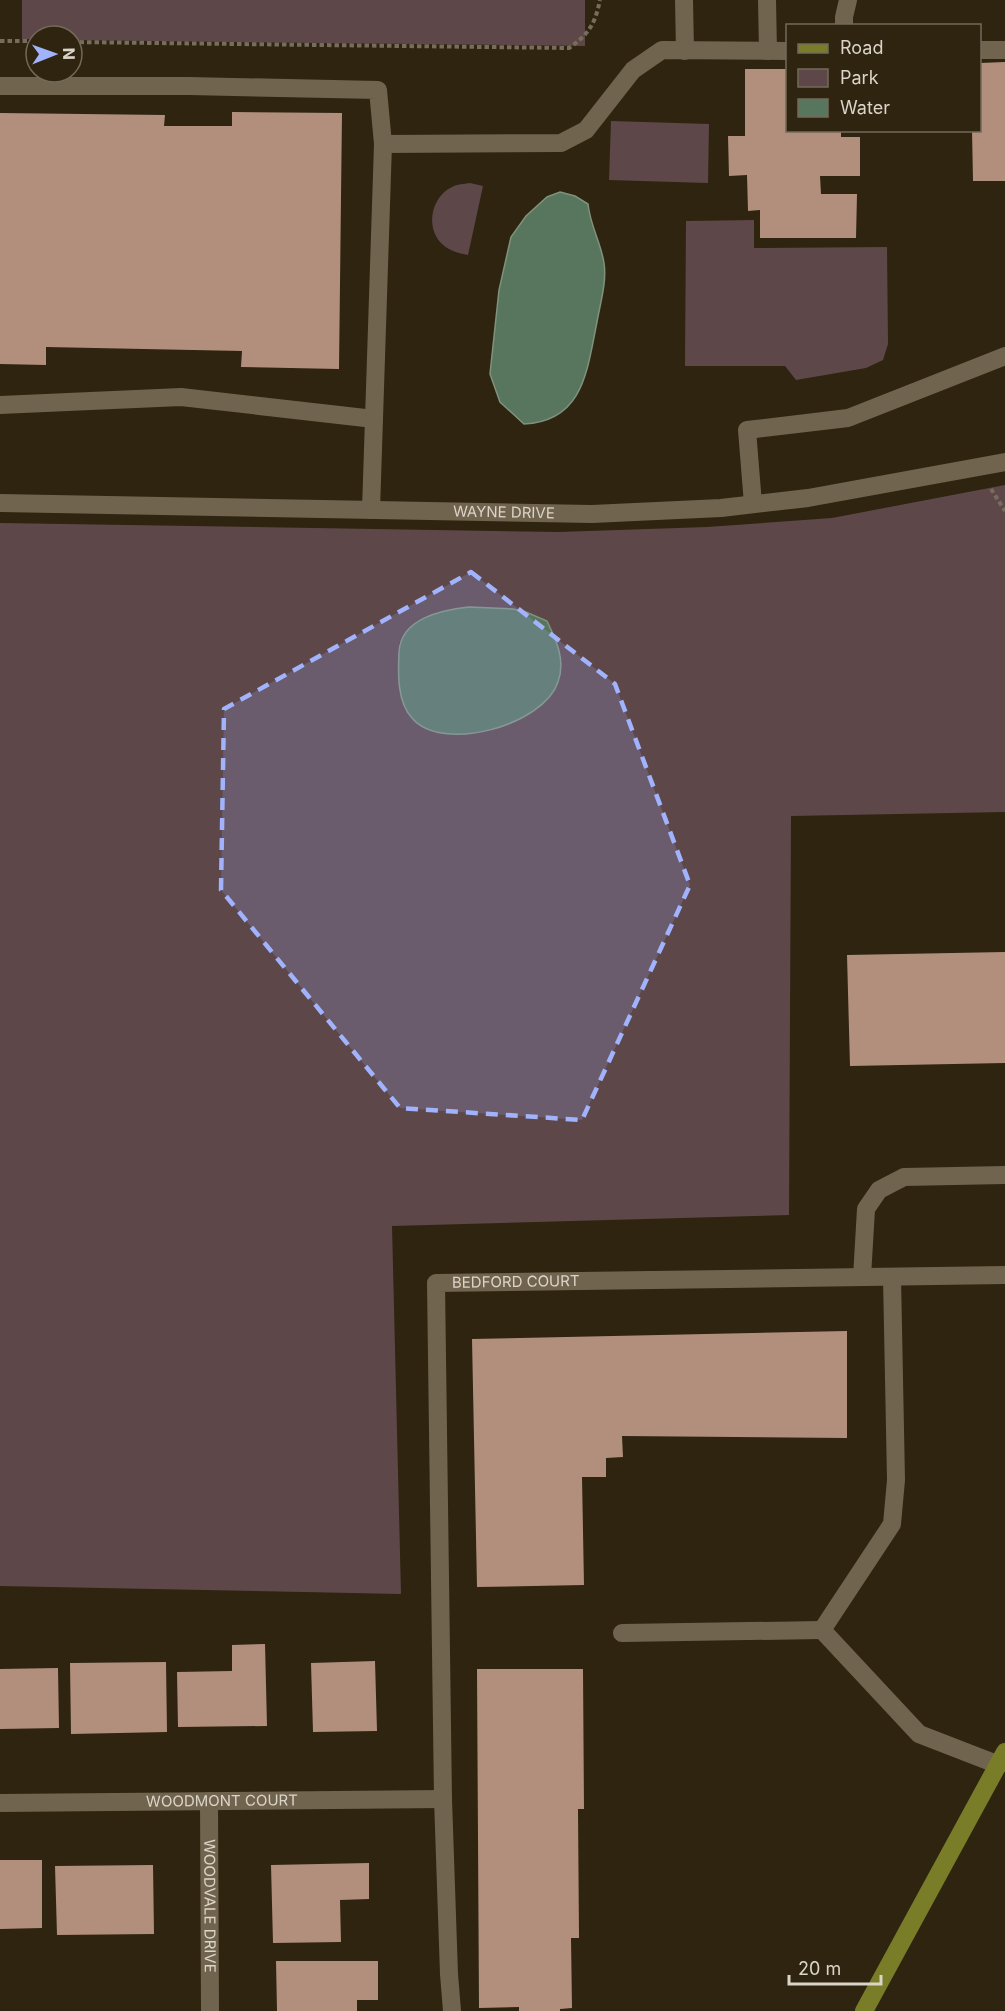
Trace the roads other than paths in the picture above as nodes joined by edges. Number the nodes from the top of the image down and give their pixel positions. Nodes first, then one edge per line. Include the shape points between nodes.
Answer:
1 (684, 0) edge
2 (767, 0) edge
3 (848, 0) edge
4 (844, 24) edge
5 (981, 50) edge
6 (1005, 50) edge
7 (685, 51) junction
8 (768, 51) junction
9 (786, 51) edge
10 (0, 86) edge
11 (382, 144) junction
12 (1005, 356) edge
13 (0, 405) edge
14 (374, 419) junction
15 (1005, 462) edge
16 (0, 503) edge
17 (753, 504) junction
18 (371, 510) junction
19 (1005, 1175) edge
20 (1005, 1275) edge
21 (862, 1277) junction
22 (892, 1277) junction
23 (822, 1630) junction
24 (622, 1633) dead end
25 (1002, 1758) edge
26 (443, 1799) junction
27 (209, 1801) junction
28 (0, 1803) edge
29 (210, 2011) edge
30 (452, 2011) edge
31 (864, 2011) edge

1 - 7 street
2 - 8 street
3 - 4 street
5 - 6 street
7 - 8 street
7 - 11 street via 662,50 633,70 586,130 561,143
8 - 9 street
10 - 11 street via 378,90
11 - 14 street
12 - 17 street via 848,418 747,430
13 - 14 street via 181,398
14 - 18 street
15 - 17 street, WAYNE DRIVE via 808,498
16 - 18 street, WAYNE DRIVE
17 - 18 street, WAYNE DRIVE via 592,514
19 - 21 street via 904,1177 879,1190 866,1209
20 - 22 street, BEDFORD COURT
21 - 22 street, BEDFORD COURT
21 - 26 street, BEDFORD COURT via 436,1283
22 - 23 street via 896,1480 892,1524
23 - 24 street
23 - 25 street via 919,1734
25 - 31 main road
26 - 27 street, WOODMONT COURT
26 - 30 street
27 - 28 street, WOODMONT COURT
27 - 29 street, WOODVALE DRIVE

